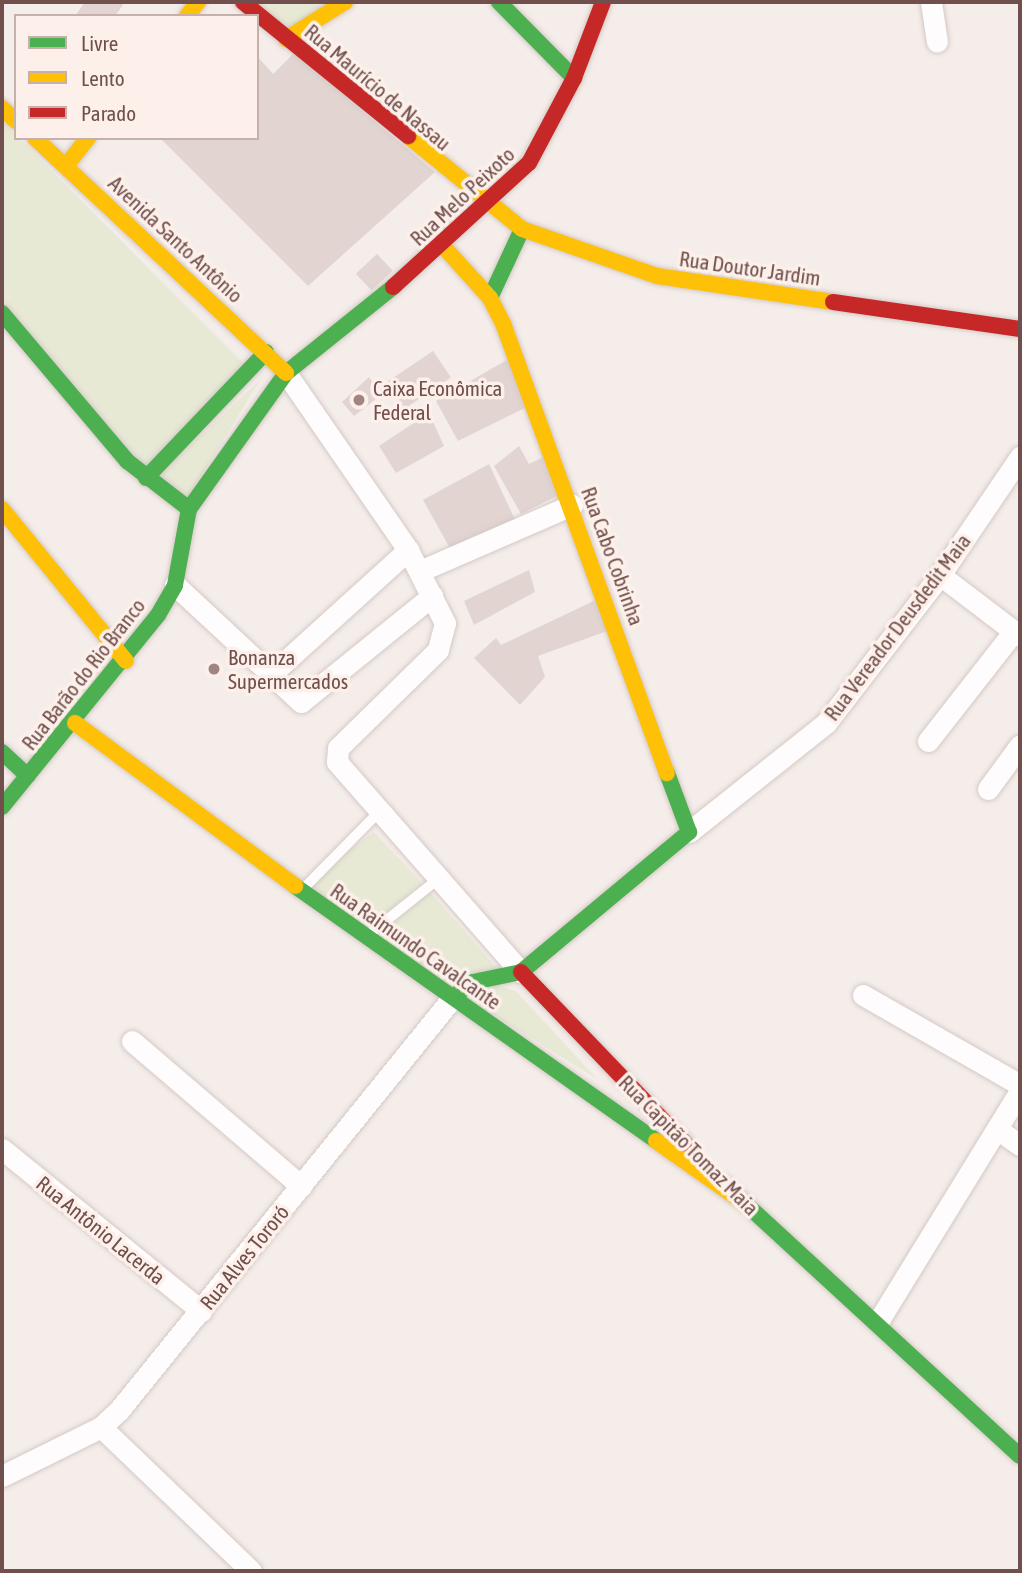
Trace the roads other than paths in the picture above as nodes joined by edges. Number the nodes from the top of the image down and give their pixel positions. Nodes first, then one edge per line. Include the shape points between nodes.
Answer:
1 (243, 2) edge
2 (345, 2) edge
3 (499, 2) edge
4 (603, 2) edge
5 (931, 2) edge
6 (257, 14) edge
7 (259, 16) edge
8 (286, 39) junction
9 (937, 42) dead end
10 (574, 78) junction
11 (37, 140) edge
12 (86, 140) edge
13 (66, 166) junction
14 (488, 205) junction
15 (522, 229) junction
16 (443, 246) junction
17 (489, 298) junction
18 (2, 313) edge
19 (1020, 329) edge
20 (266, 352) junction
21 (286, 373) junction
22 (1020, 457) edge
23 (146, 478) junction
24 (572, 505) junction
25 (2, 509) edge
26 (187, 513) junction
27 (408, 551) junction
28 (420, 571) junction
29 (940, 575) junction
30 (175, 586) junction
31 (432, 596) junction
32 (1017, 633) edge
33 (126, 661) junction
34 (269, 676) junction
35 (75, 723) junction
36 (929, 741) dead end
37 (1020, 745) edge
38 (2, 752) edge
39 (28, 776) junction
40 (988, 789) dead end
41 (2, 807) edge
42 (377, 814) junction
43 (689, 832) junction
44 (437, 880) junction
45 (301, 891) junction
46 (366, 937) junction
47 (521, 972) junction
48 (863, 995) dead end
49 (453, 997) junction
50 (586, 1040) junction
51 (132, 1041) dead end
52 (555, 1069) junction
53 (1020, 1088) edge
54 (997, 1129) junction
55 (1020, 1145) edge
56 (2, 1149) edge
57 (301, 1186) junction
58 (737, 1198) junction
59 (201, 1311) junction
60 (879, 1320) junction
61 (101, 1427) junction
62 (1020, 1456) edge
63 (2, 1476) edge
64 (251, 1571) edge

1 - 6 street, Rua Maurício de Nassau
2 - 8 street
3 - 10 street
4 - 10 street, Rua Melo Peixoto
5 - 9 street
7 - 8 street, Rua Maurício de Nassau
8 - 14 street, Rua Maurício de Nassau
10 - 14 street, Rua Melo Peixoto via 540,147
11 - 13 street, Avenida Santo Antônio
12 - 13 street
13 - 20 street, Avenida Santo Antônio
14 - 15 street, Rua Doutor Jardim
14 - 16 street, Rua Melo Peixoto
15 - 17 street
15 - 19 street, Rua Doutor Jardim via 657,276
16 - 17 street, Rua Cabo Cobrinha
16 - 21 street, Rua Melo Peixoto
17 - 24 street, Rua Cabo Cobrinha
18 - 23 street
20 - 21 street, Avenida Santo Antônio
20 - 23 street
21 - 26 street, Rua Melo Peixoto
21 - 27 street
22 - 29 street, Rua Vereador Deusdedit Maia
23 - 26 street
24 - 28 street
24 - 43 street, Rua Cabo Cobrinha
25 - 33 street
26 - 30 street, Rua Barão do Rio Branco
27 - 28 street
27 - 34 street
28 - 31 street
29 - 32 street
29 - 43 street, Rua Vereador Deusdedit Maia via 826,723
30 - 33 street, Rua Barão do Rio Branco
30 - 34 street
31 - 34 street via 308,700 294,701
31 - 42 street, Rua Capitão Tomaz Maia via 445,624 444,638 338,748 341,772
32 - 36 street
33 - 35 street, Rua Barão do Rio Branco
35 - 39 street, Rua Barão do Rio Branco
35 - 45 street, Rua Raimundo Cavalcante
37 - 40 street
38 - 39 street
39 - 41 street, Rua Barão do Rio Branco
42 - 44 street, Rua Capitão Tomaz Maia
42 - 45 lane
43 - 47 street
44 - 46 lane
44 - 47 street, Rua Capitão Tomaz Maia
45 - 46 street, Rua Raimundo Cavalcante
46 - 49 street, Rua Raimundo Cavalcante
47 - 49 street via 473,982
47 - 50 street, Rua Capitão Tomaz Maia
48 - 53 street
49 - 52 street, Rua Raimundo Cavalcante
49 - 57 street, Rua Alves Tororó
50 - 52 street
50 - 58 street, Rua Capitão Tomaz Maia
51 - 57 street
52 - 58 street, Rua Raimundo Cavalcante
53 - 54 street
54 - 55 street
54 - 60 street
56 - 59 street, Rua Antônio Lacerda
57 - 59 street, Rua Alves Tororó
58 - 60 street, Rua Capitão Tomaz Maia
59 - 61 street, Rua Alves Tororó
60 - 62 street, Rua Capitão Tomaz Maia
61 - 63 street, Rua Alves Tororó
61 - 64 street

